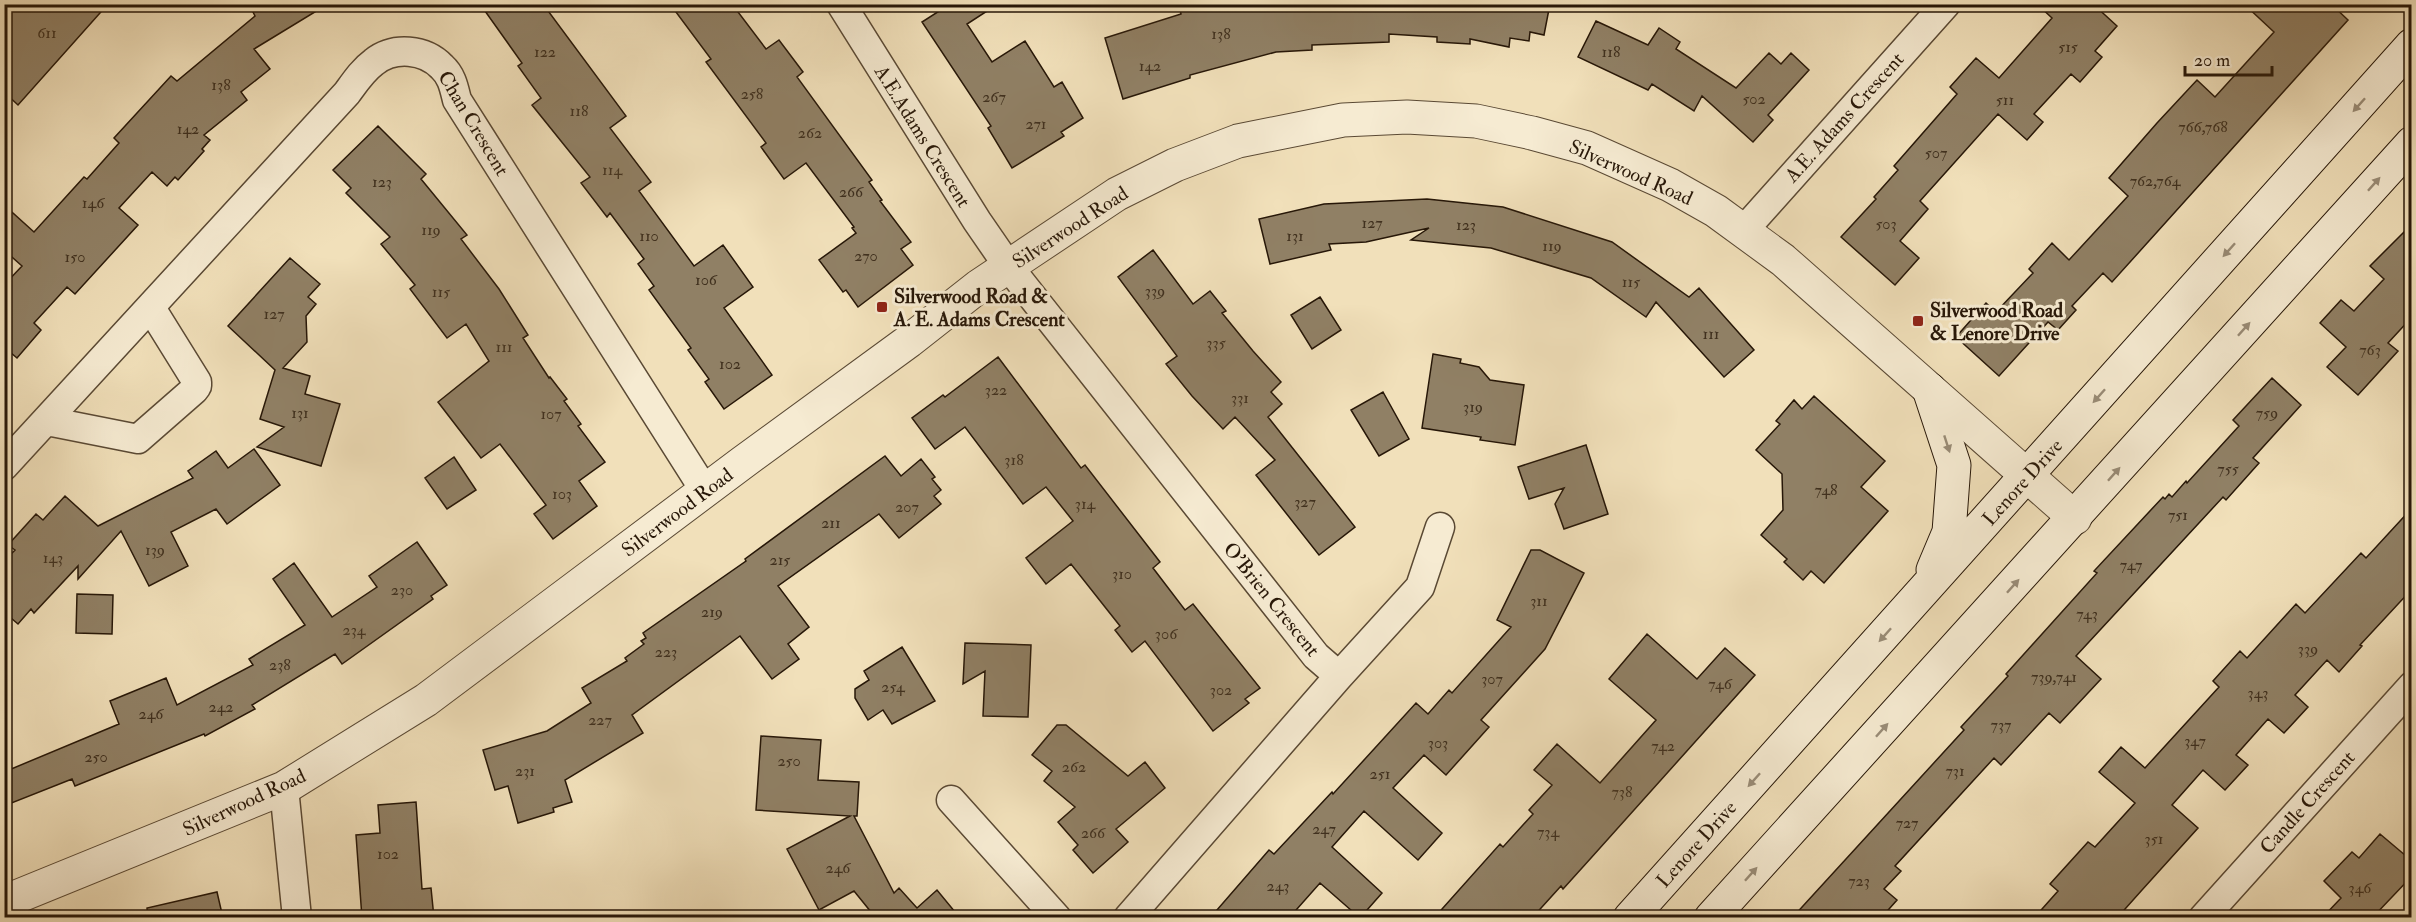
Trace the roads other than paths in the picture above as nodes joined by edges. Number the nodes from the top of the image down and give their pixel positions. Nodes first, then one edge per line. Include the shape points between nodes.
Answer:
1 (841, 4) edge
2 (1946, 4) edge
3 (2412, 45) edge
4 (2412, 142) edge
5 (1744, 230) junction
6 (1008, 266) junction
7 (151, 308) junction
8 (1929, 389) junction
9 (47, 421) junction
10 (4, 466) edge
11 (2027, 476) junction
12 (705, 490) junction
13 (2075, 518) junction
14 (1440, 527) dead end
15 (1924, 591) junction
16 (1339, 676) junction
17 (2412, 686) edge
18 (284, 788) junction
19 (951, 800) dead end
20 (4, 902) edge
21 (297, 918) edge
22 (1057, 918) edge
23 (1128, 918) edge
24 (1630, 918) edge
25 (1711, 918) edge
26 (2203, 918) edge

1 - 6 street, A.E.Adams Crescent
2 - 5 street, A.E. Adams Crescent
3 -> 11 street, Lenore Drive
13 -> 4 street
5 - 6 street, Silverwood Road via 1670,185 1587,148 1476,121 1375,118 1343,120 1238,141 1175,165 1117,194
5 - 8 street, Silverwood Road
6 - 12 street, Silverwood Road
6 - 16 street, O'Brien Crescent via 1316,656
7 - 9 street, Chan Crescent
7 - 9 street via 197,382 194,390 138,439
7 - 12 street, Chan Crescent via 375,60 389,54 422,54 443,67 458,100
8 - 11 street, Silverwood Road
8 -> 15 street via 1954,465 1949,532
9 - 10 street, Chan Crescent
11 - 13 street, Silverwood Road
11 - 15 street, Lenore Drive
12 - 18 street, Silverwood Road via 426,700
25 -> 13 street
14 - 16 street via 1420,587
15 -> 24 street, Lenore Drive
16 - 23 street
17 - 26 street, Candle Crescent
18 - 20 street, Silverwood Road
18 - 21 street
19 - 22 street

